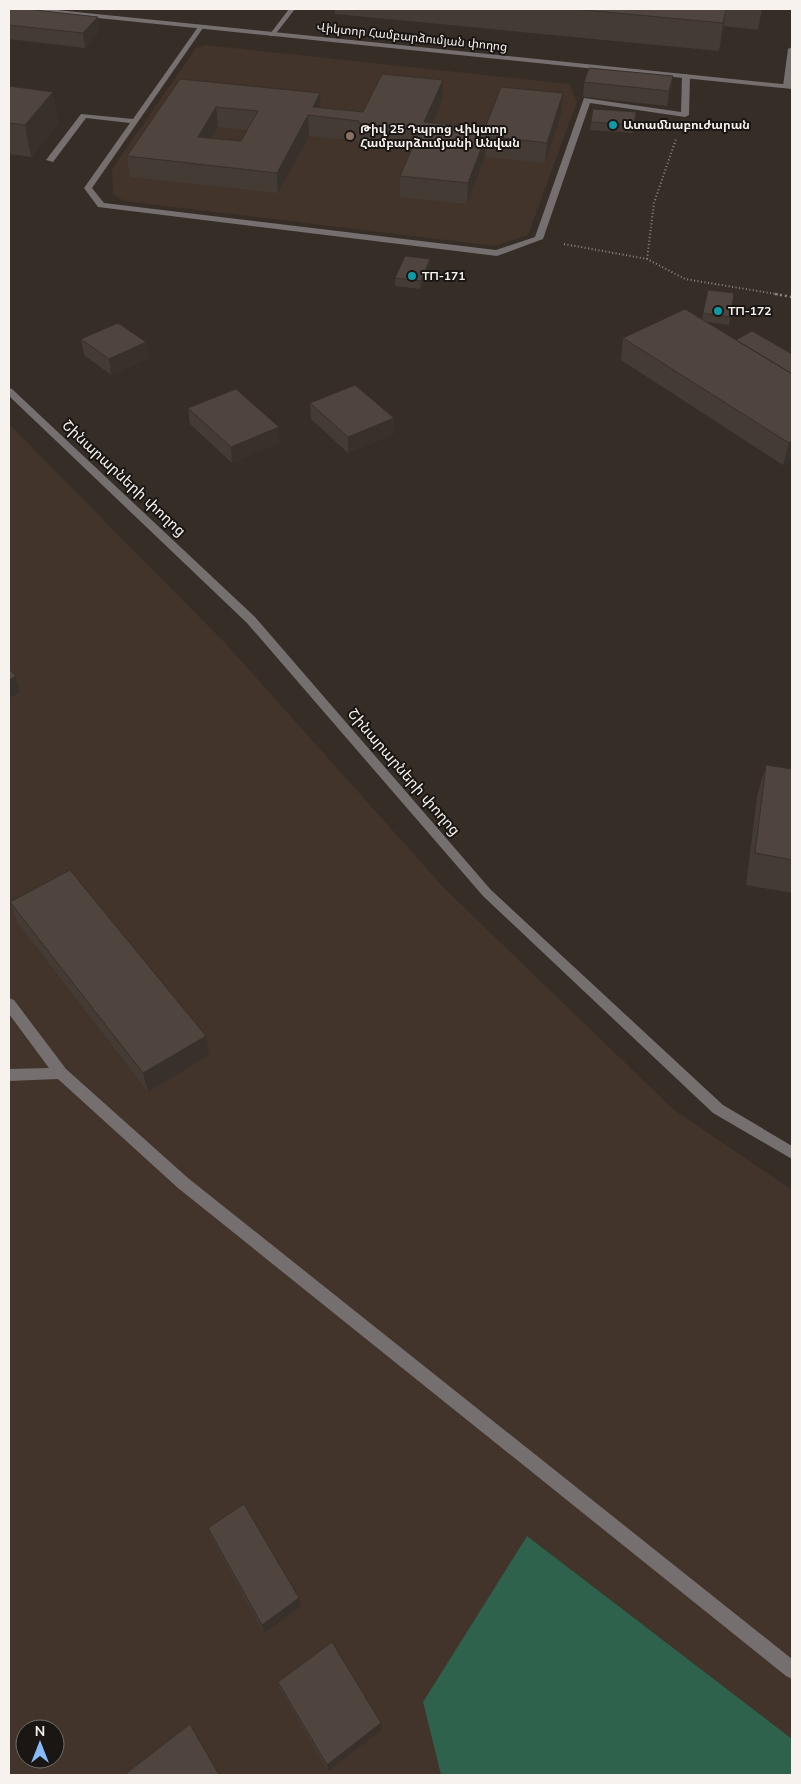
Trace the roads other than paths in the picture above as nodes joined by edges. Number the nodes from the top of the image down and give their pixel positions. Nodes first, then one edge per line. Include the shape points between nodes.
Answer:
1 (30, 9) edge
2 (292, 9) edge
3 (200, 28) junction
4 (272, 35) junction
5 (792, 49) edge
6 (686, 76) junction
7 (790, 86) edge
8 (135, 122) junction
9 (50, 160) dead end
10 (9, 391) edge
11 (9, 1004) edge
12 (61, 1073) junction
13 (9, 1075) edge
14 (792, 1153) edge
15 (792, 1670) edge

1 - 3 street, Վիկտոր Համբարձումյան փողոց
2 - 4 street
3 - 4 street, Վիկտոր Համբարձումյան փողոց
3 - 8 street
4 - 6 street, Վիկտոր Համբարձումյան փողոց
5 - 7 street
6 - 7 street, Վիկտոր Համբարձումյան փողոց
6 - 8 street via 685,115 587,100 539,239 497,253 101,205 88,188
8 - 9 street via 84,116
10 - 14 street, Շինարարների փողոց via 251,620 487,893 718,1109
11 - 12 street
12 - 13 street
12 - 15 street via 183,1184

